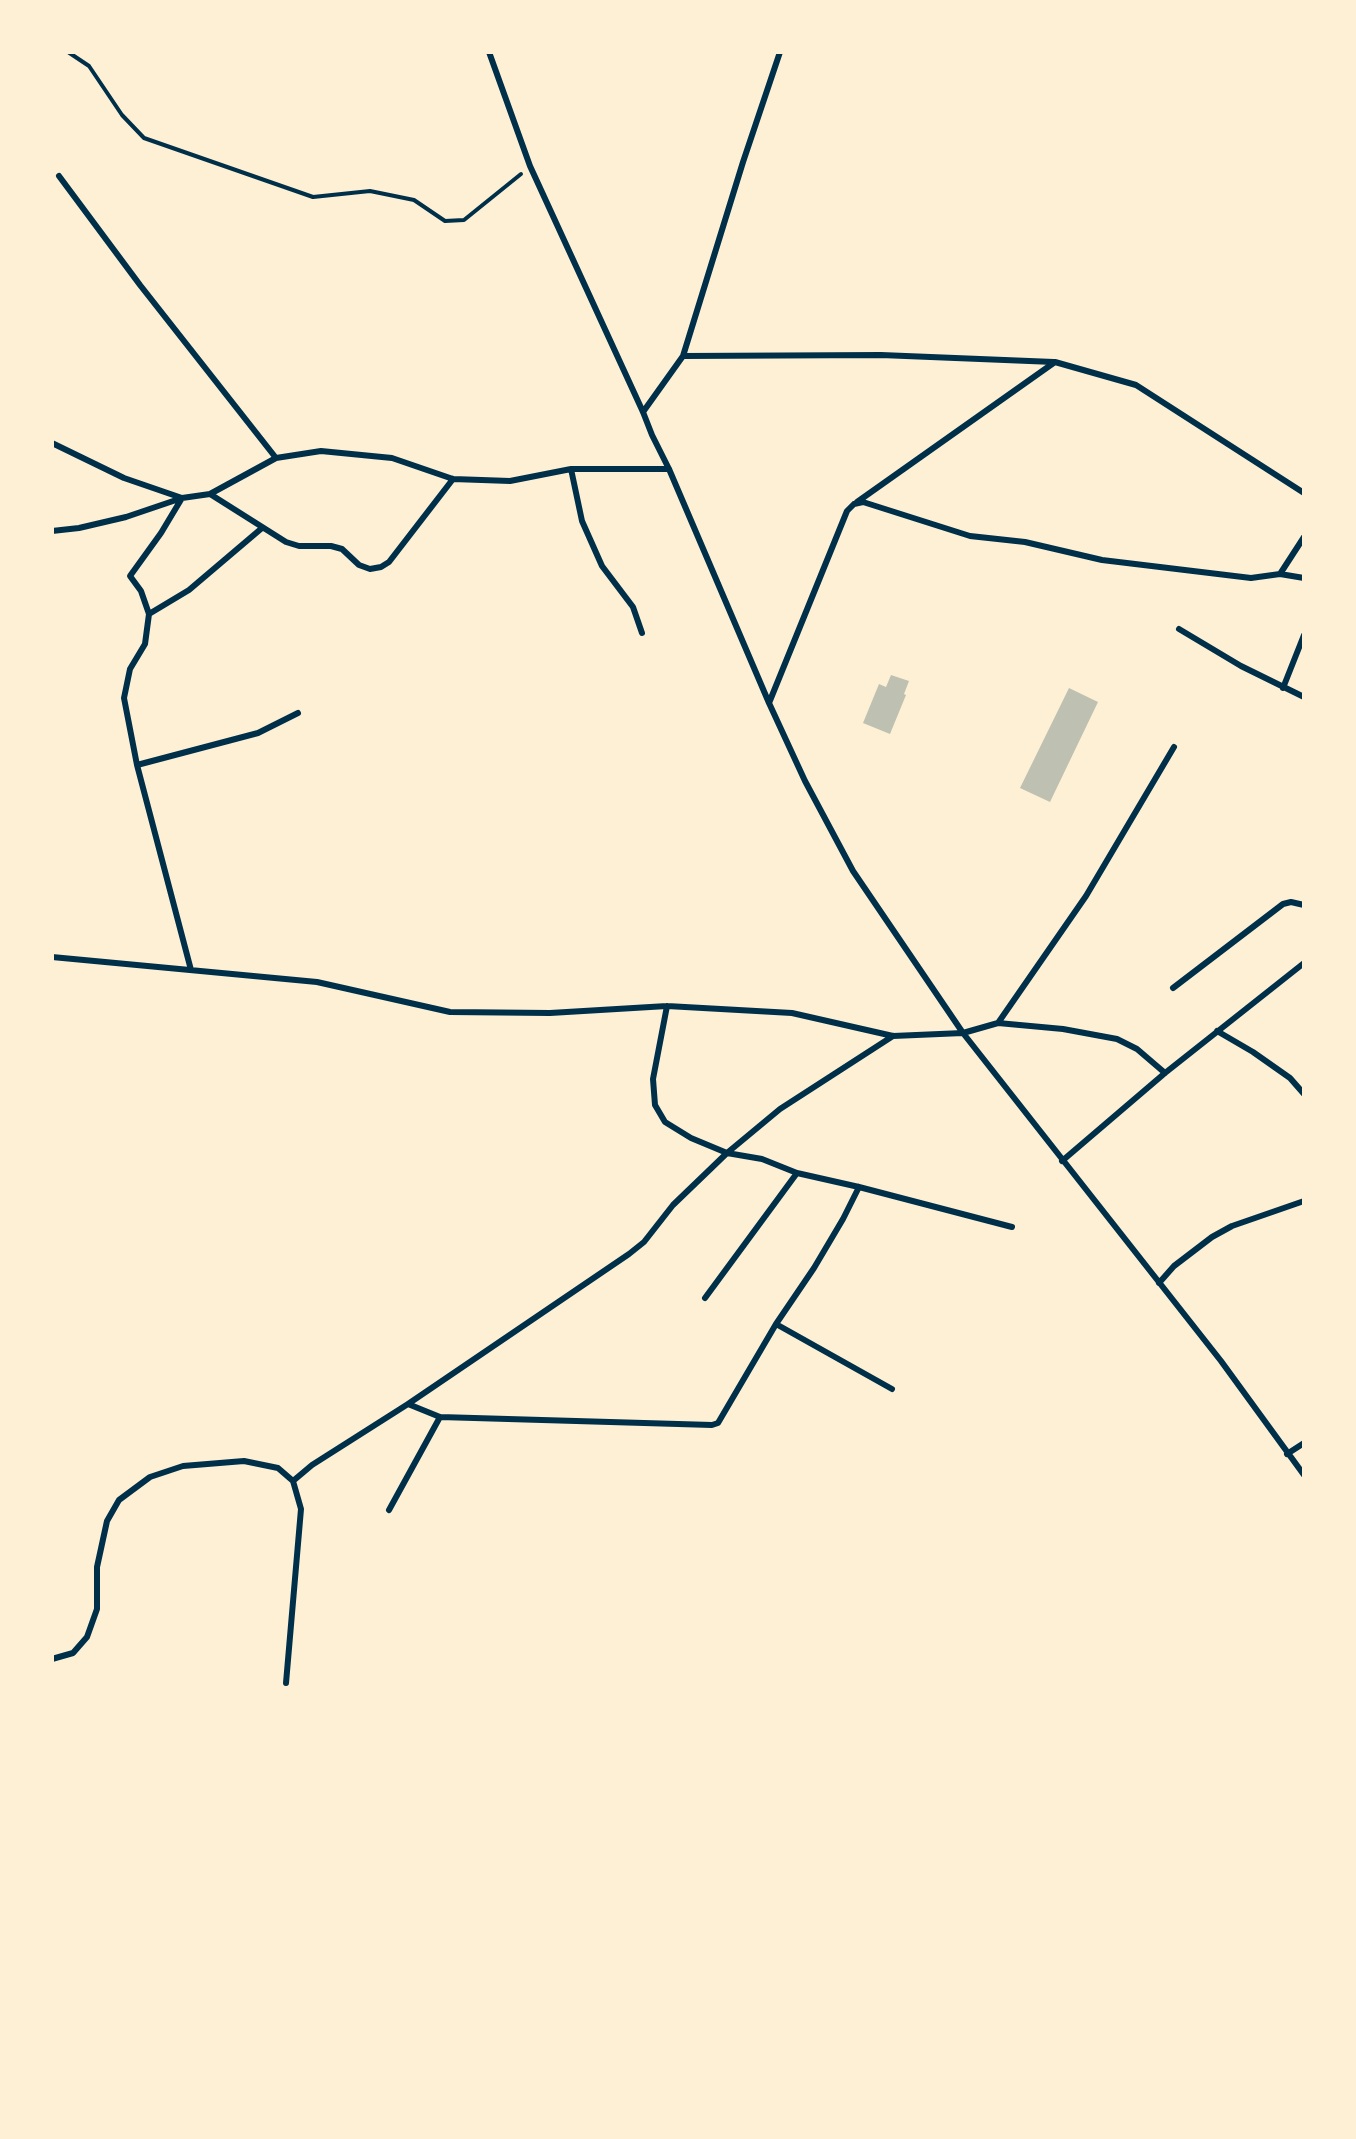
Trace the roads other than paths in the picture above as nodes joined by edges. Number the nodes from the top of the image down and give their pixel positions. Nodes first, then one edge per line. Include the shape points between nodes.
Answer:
1 (489, 52) edge
2 (780, 52) edge
3 (59, 176) dead end
4 (683, 356) junction
5 (1055, 362) junction
6 (643, 412) junction
7 (52, 443) edge
8 (276, 458) junction
9 (571, 468) junction
10 (669, 469) junction
11 (453, 479) junction
12 (1304, 493) edge
13 (210, 494) junction
14 (182, 498) junction
15 (854, 504) junction
16 (262, 528) junction
17 (52, 531) edge
18 (1304, 537) edge
19 (1280, 574) junction
20 (1304, 578) edge
21 (149, 614) junction
22 (1179, 629) dead end
23 (642, 633) dead end
24 (1304, 635) edge
25 (1283, 688) junction
26 (1304, 697) edge
27 (769, 703) junction
28 (298, 713) dead end
29 (1174, 747) dead end
30 (137, 765) junction
31 (1304, 905) edge
32 (52, 957) edge
33 (1304, 963) edge
34 (191, 970) junction
35 (1173, 988) dead end
36 (667, 1006) junction
37 (998, 1023) junction
38 (1217, 1031) junction
39 (963, 1033) junction
40 (893, 1036) junction
41 (1165, 1073) junction
42 (1304, 1094) edge
43 (727, 1153) junction
44 (1062, 1161) junction
45 (797, 1173) junction
46 (859, 1187) junction
47 (1304, 1202) edge
48 (1012, 1227) dead end
49 (1160, 1283) junction
50 (705, 1298) dead end
51 (776, 1324) junction
52 (892, 1389) dead end
53 (408, 1404) junction
54 (440, 1417) junction
55 (1304, 1443) edge
56 (1287, 1454) junction
57 (1304, 1475) edge
58 (293, 1481) junction
59 (389, 1510) dead end
60 (52, 1659) edge
61 (286, 1683) dead end

1 - 6 street via 530,166
2 - 4 street
3 - 8 street
4 - 5 street via 881,355
4 - 6 street
5 - 12 street via 1136,385
5 - 15 street
6 - 10 street
7 - 14 street via 124,478
8 - 11 street via 321,451 392,458
8 - 13 street
9 - 10 street
9 - 11 street via 510,481
9 - 23 street via 582,521 602,566 633,607
10 - 27 street
11 - 16 street via 389,562 381,567 359,565 342,549 331,546 286,542
13 - 14 street
13 - 16 street
14 - 17 street via 126,517
14 - 21 street via 130,576 141,591
15 - 19 street via 863,502 970,536 1025,542 1102,560 1251,578
15 - 27 street via 847,511
16 - 21 street via 189,590
18 - 19 street
19 - 20 street
21 - 30 street via 145,644 130,669 124,698
22 - 25 street
24 - 25 street
25 - 26 street
27 - 39 street via 852,871
28 - 30 street via 258,733
29 - 37 street via 1086,896
30 - 34 street
31 - 35 street via 1282,904
32 - 34 street
33 - 38 street
34 - 36 street via 317,982 450,1012 550,1013
36 - 40 street via 792,1013
36 - 43 street via 653,1079 655,1105 665,1122 690,1138
37 - 39 street
37 - 41 street via 1117,1039 1137,1049
38 - 41 street
38 - 42 street via 1290,1078
39 - 40 street
39 - 44 street
40 - 43 street via 780,1109
41 - 44 street
43 - 45 street via 762,1159
43 - 53 street via 637,1248
44 - 49 street
45 - 46 street
45 - 50 street
46 - 48 street
46 - 51 street via 814,1268
47 - 49 street via 1232,1226 1212,1237 1174,1266
49 - 56 street
51 - 52 street
51 - 54 street via 722,1419 712,1425
53 - 54 street
53 - 58 street
54 - 59 street
55 - 56 street
56 - 57 street
58 - 60 street via 278,1468 244,1461 183,1466 150,1477 119,1500 107,1521 97,1567 97,1609 87,1637 72,1653
58 - 61 street via 301,1509

